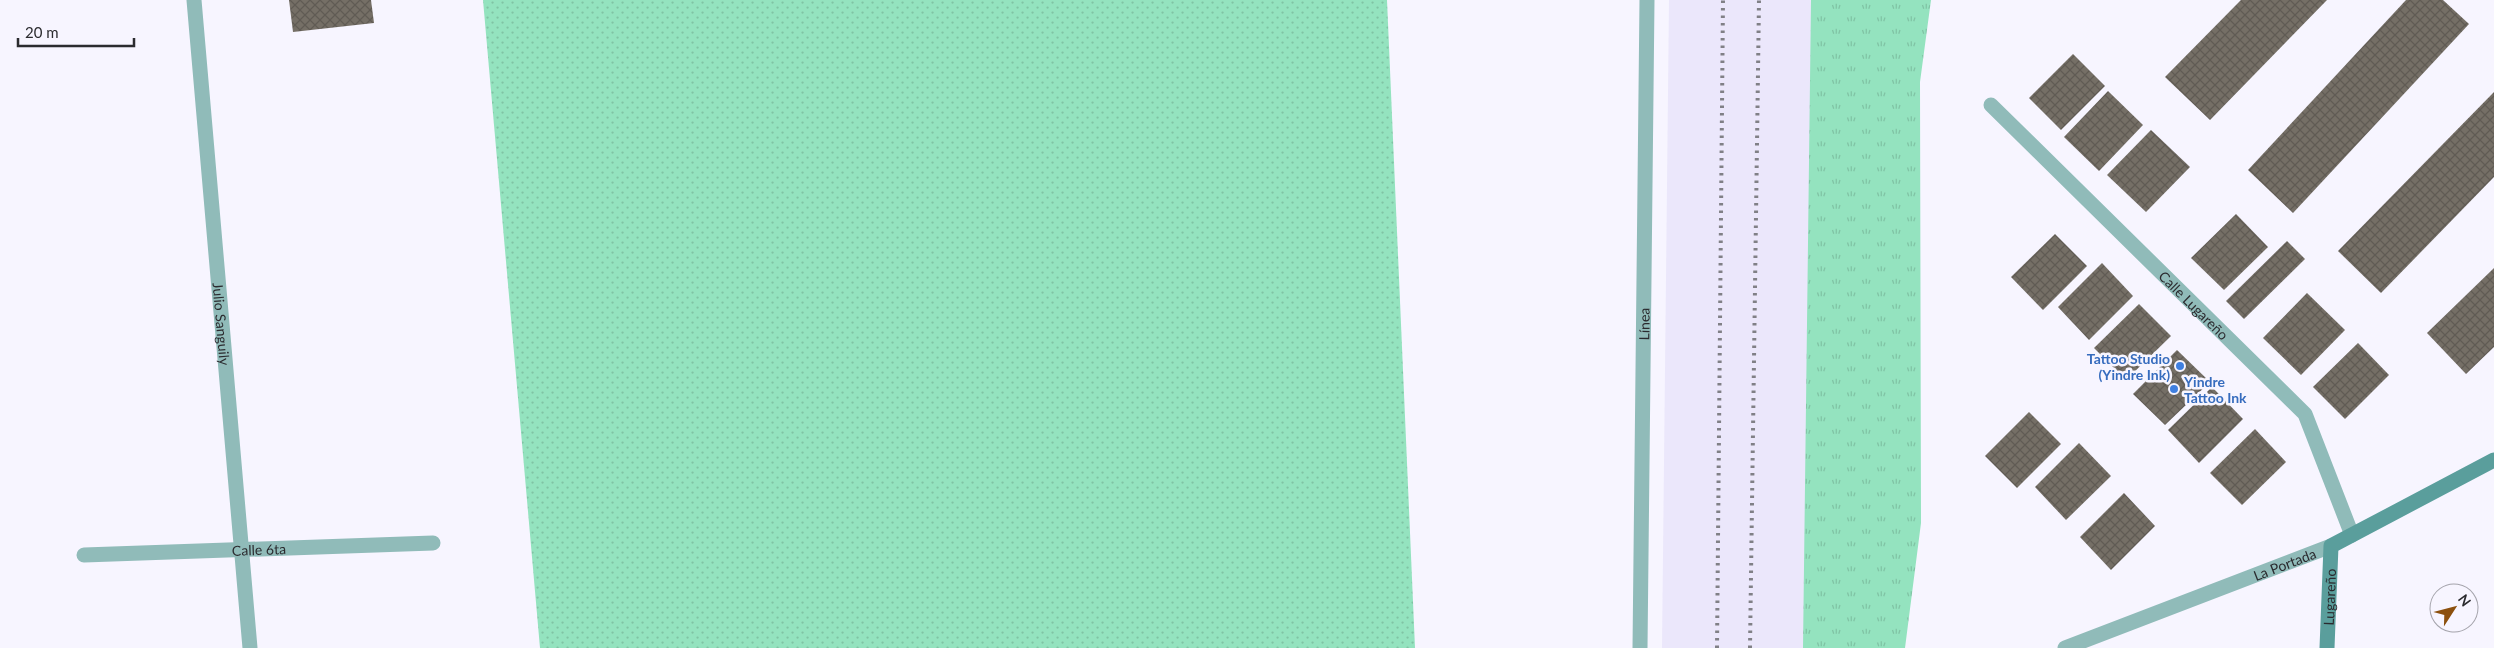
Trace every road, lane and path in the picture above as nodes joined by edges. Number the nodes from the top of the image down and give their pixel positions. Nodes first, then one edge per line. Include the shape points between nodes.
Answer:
1 (194, 0) edge
2 (1647, 0) edge
3 (1991, 105) dead end
4 (2494, 460) edge
5 (2352, 535) junction
6 (433, 543) dead end
7 (2331, 546) junction
8 (243, 550) junction
9 (84, 555) dead end
10 (250, 648) edge
11 (1640, 648) edge
12 (2065, 648) edge
13 (2327, 648) edge

1 - 8 street, Julio Sanguily
2 - 11 street, Línea
3 - 5 street, Calle Lugareño via 2305,414
4 - 5 street, La Portada
5 - 7 street, La Portada
6 - 8 street, Calle 6ta
7 - 12 street, La Portada
7 - 13 street, Lugareño
8 - 9 street, Calle 6ta
8 - 10 street, Julio Sanguily

